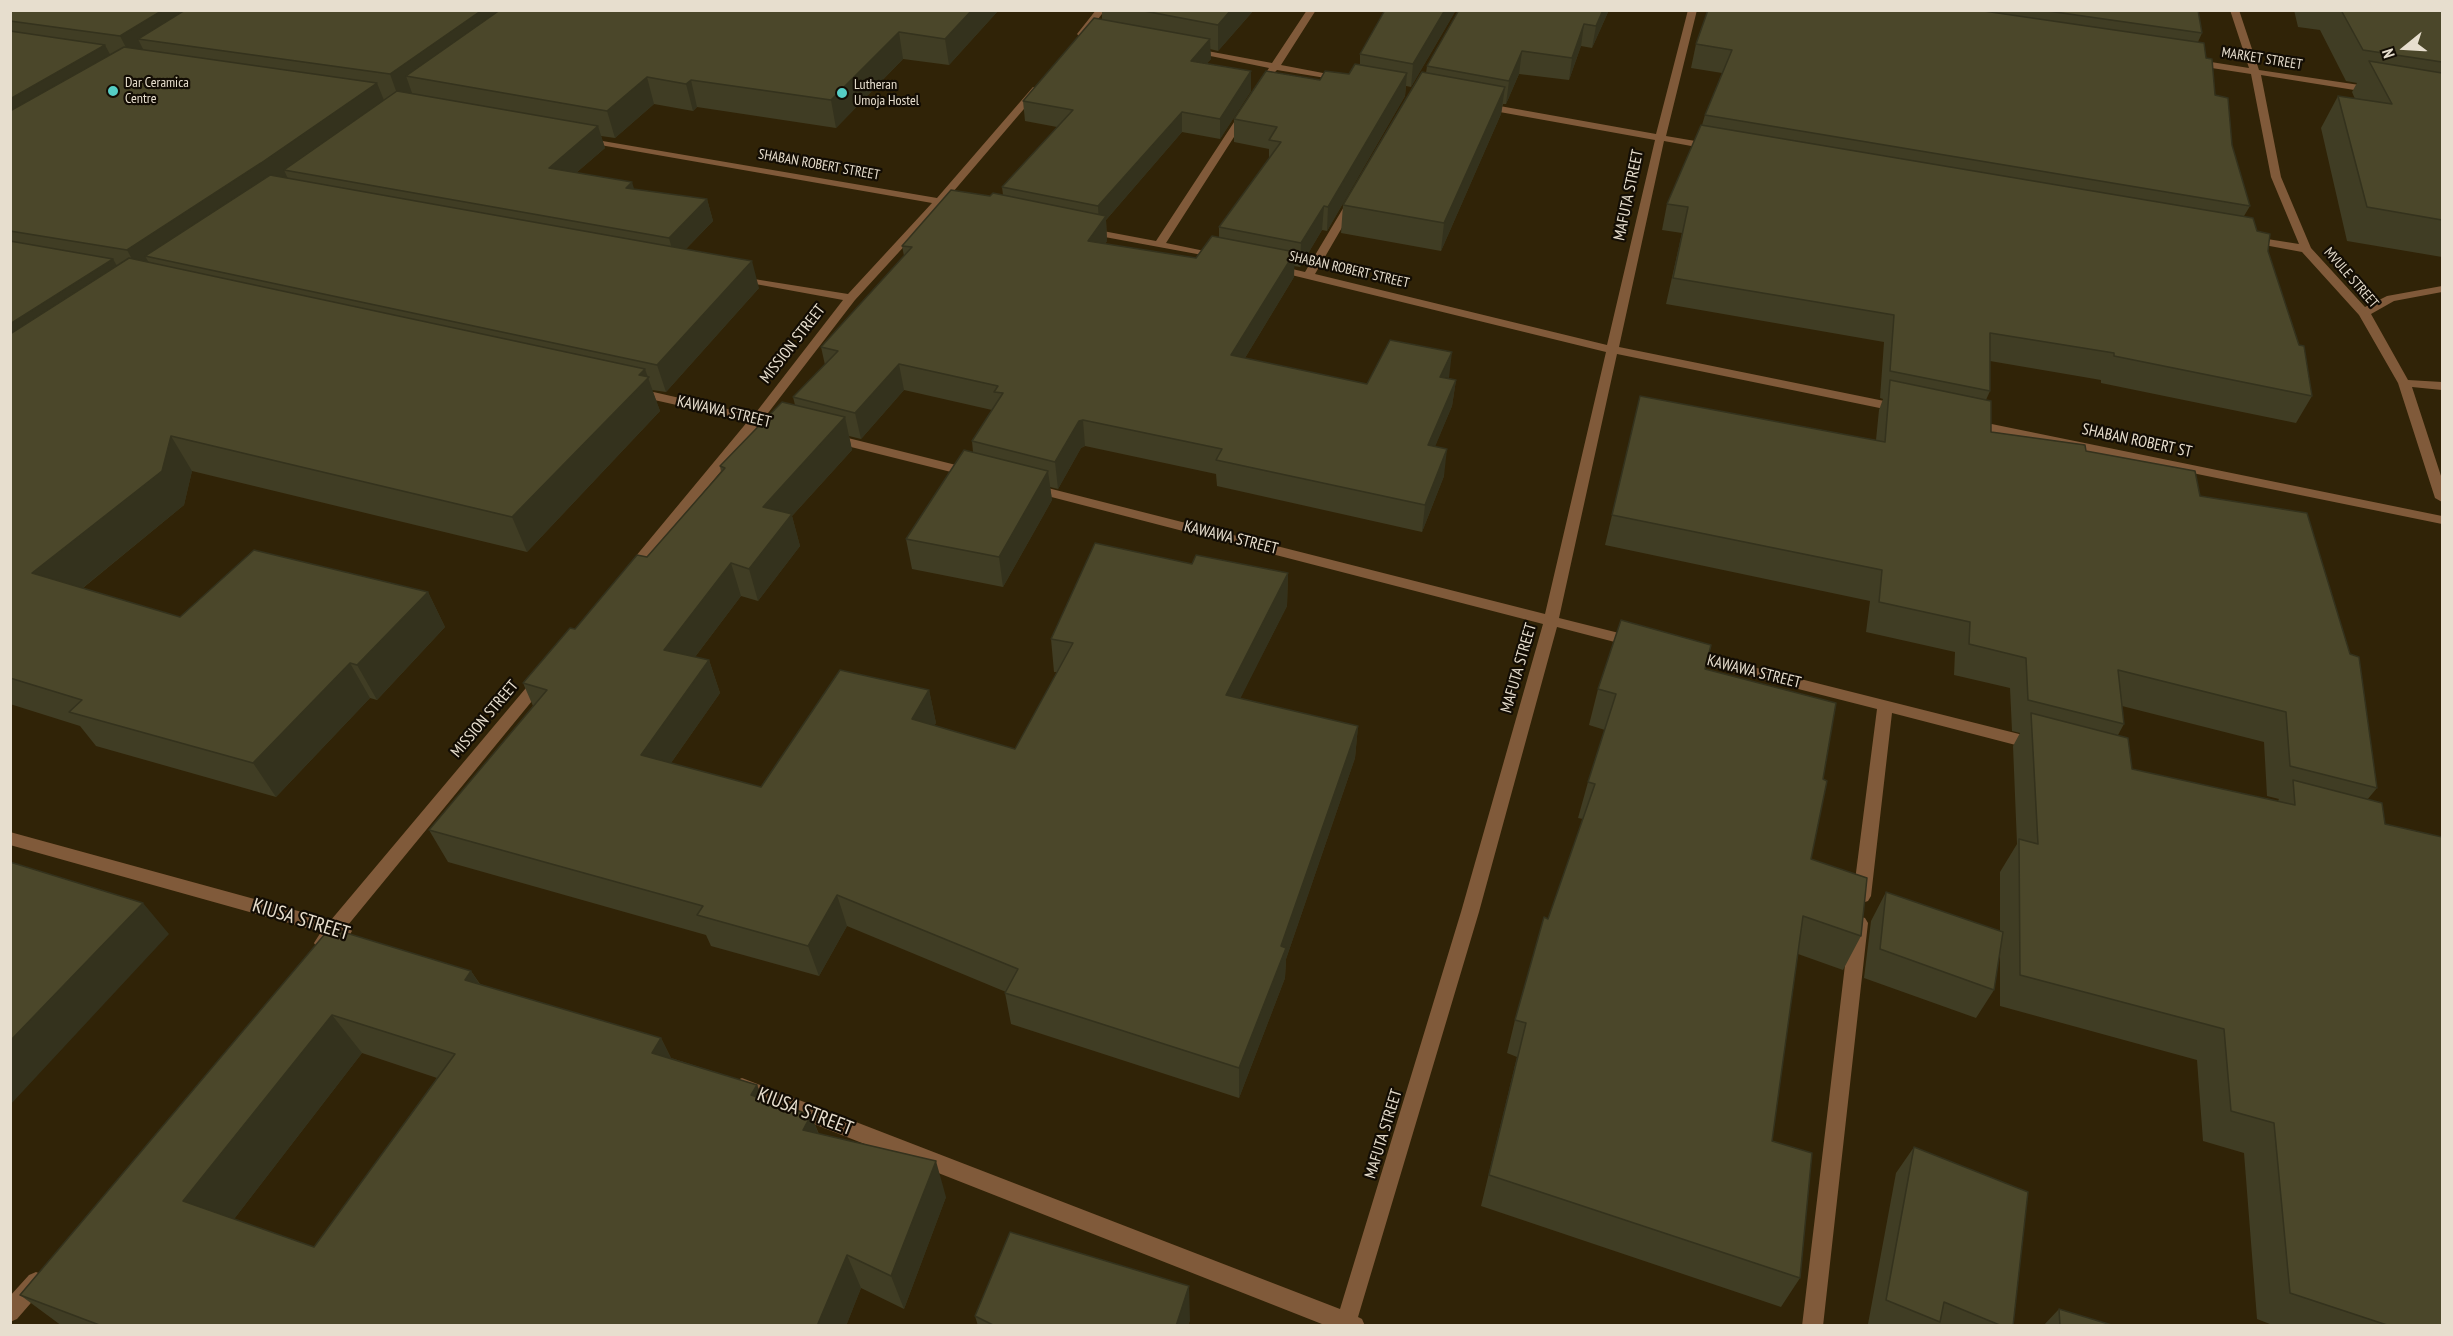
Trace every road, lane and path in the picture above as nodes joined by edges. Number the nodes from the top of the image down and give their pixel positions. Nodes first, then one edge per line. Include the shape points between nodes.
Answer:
1 (1101, 10) edge
2 (1312, 10) edge
3 (1693, 10) edge
4 (2234, 10) edge
5 (1070, 49) edge
6 (1185, 50) edge
7 (2186, 61) edge
8 (1275, 66) junction
9 (2255, 71) junction
10 (1047, 76) edge
11 (1357, 82) edge
12 (1262, 86) edge
13 (2384, 92) edge
14 (1474, 104) edge
15 (1249, 106) edge
16 (566, 136) edge
17 (1660, 138) junction
18 (1730, 150) edge
19 (1356, 194) edge
20 (939, 201) junction
21 (974, 208) edge
22 (1078, 229) edge
23 (2235, 237) edge
24 (1159, 245) junction
25 (2306, 249) junction
26 (1228, 259) edge
27 (1263, 266) edge
28 (723, 275) edge
29 (1309, 275) junction
30 (2442, 290) edge
31 (851, 298) junction
32 (2364, 313) junction
33 (1614, 350) junction
34 (2404, 383) junction
35 (2442, 386) edge
36 (619, 389) edge
37 (1917, 412) edge
38 (757, 419) junction
39 (1964, 422) edge
40 (792, 428) edge
41 (815, 434) edge
42 (987, 477) edge
43 (1021, 485) edge
44 (2442, 498) edge
45 (2442, 520) edge
46 (622, 583) edge
47 (1551, 621) junction
48 (1655, 647) edge
49 (1678, 653) edge
50 (554, 665) edge
51 (1885, 705) junction
52 (2056, 750) edge
53 (10, 838) edge
54 (336, 928) junction
55 (358, 937) edge
56 (312, 956) edge
57 (724, 1080) edge
58 (49, 1266) edge
59 (10, 1312) edge
60 (1349, 1325) edge
61 (1812, 1326) edge

1 - 5 street via 1090,32
2 - 8 street
3 - 17 street, MAFUTA STREET
4 - 9 street, MVULE STREET
6 - 8 street
7 - 9 street, MARKET STREET
8 - 11 street
8 - 12 street
9 - 13 street, MARKET STREET
9 - 25 street, MVULE STREET via 2276,177
10 - 20 street, MISSION STREET
14 - 17 street
15 - 24 street
16 - 20 street, SHABAN ROBERT STREET
17 - 18 street
17 - 33 street, MAFUTA STREET
19 - 29 street
20 - 21 street, SHABAN ROBERT STREET
20 - 31 street, MISSION STREET
22 - 24 street
23 - 25 street
24 - 26 street
25 - 32 street, MVULE STREET
27 - 29 street, SHABAN ROBERT STREET
28 - 31 street
29 - 33 street, SHABAN ROBERT STREET
30 - 32 street via 2391,298
31 - 38 street, MISSION STREET
32 - 34 street, MVULE STREET
33 - 37 street
33 - 47 street, MAFUTA STREET
34 - 35 street
34 - 44 street, MVULE STREET
36 - 38 street, KAWAWA STREET
38 - 40 street, KAWAWA STREET
38 - 46 street, MISSION STREET
39 - 45 street, SHABAN ROBERT ST
41 - 42 street
43 - 47 street, KAWAWA STREET
47 - 48 street, KAWAWA STREET
47 - 60 street, MAFUTA STREET
49 - 51 street, KAWAWA STREET
50 - 54 street, MISSION STREET
51 - 52 street, KAWAWA STREET
51 - 61 street
53 - 54 street, KIUSA STREET
54 - 55 street, KIUSA STREET
54 - 56 street, MISSION STREET
57 - 60 street, KIUSA STREET
58 - 59 street

